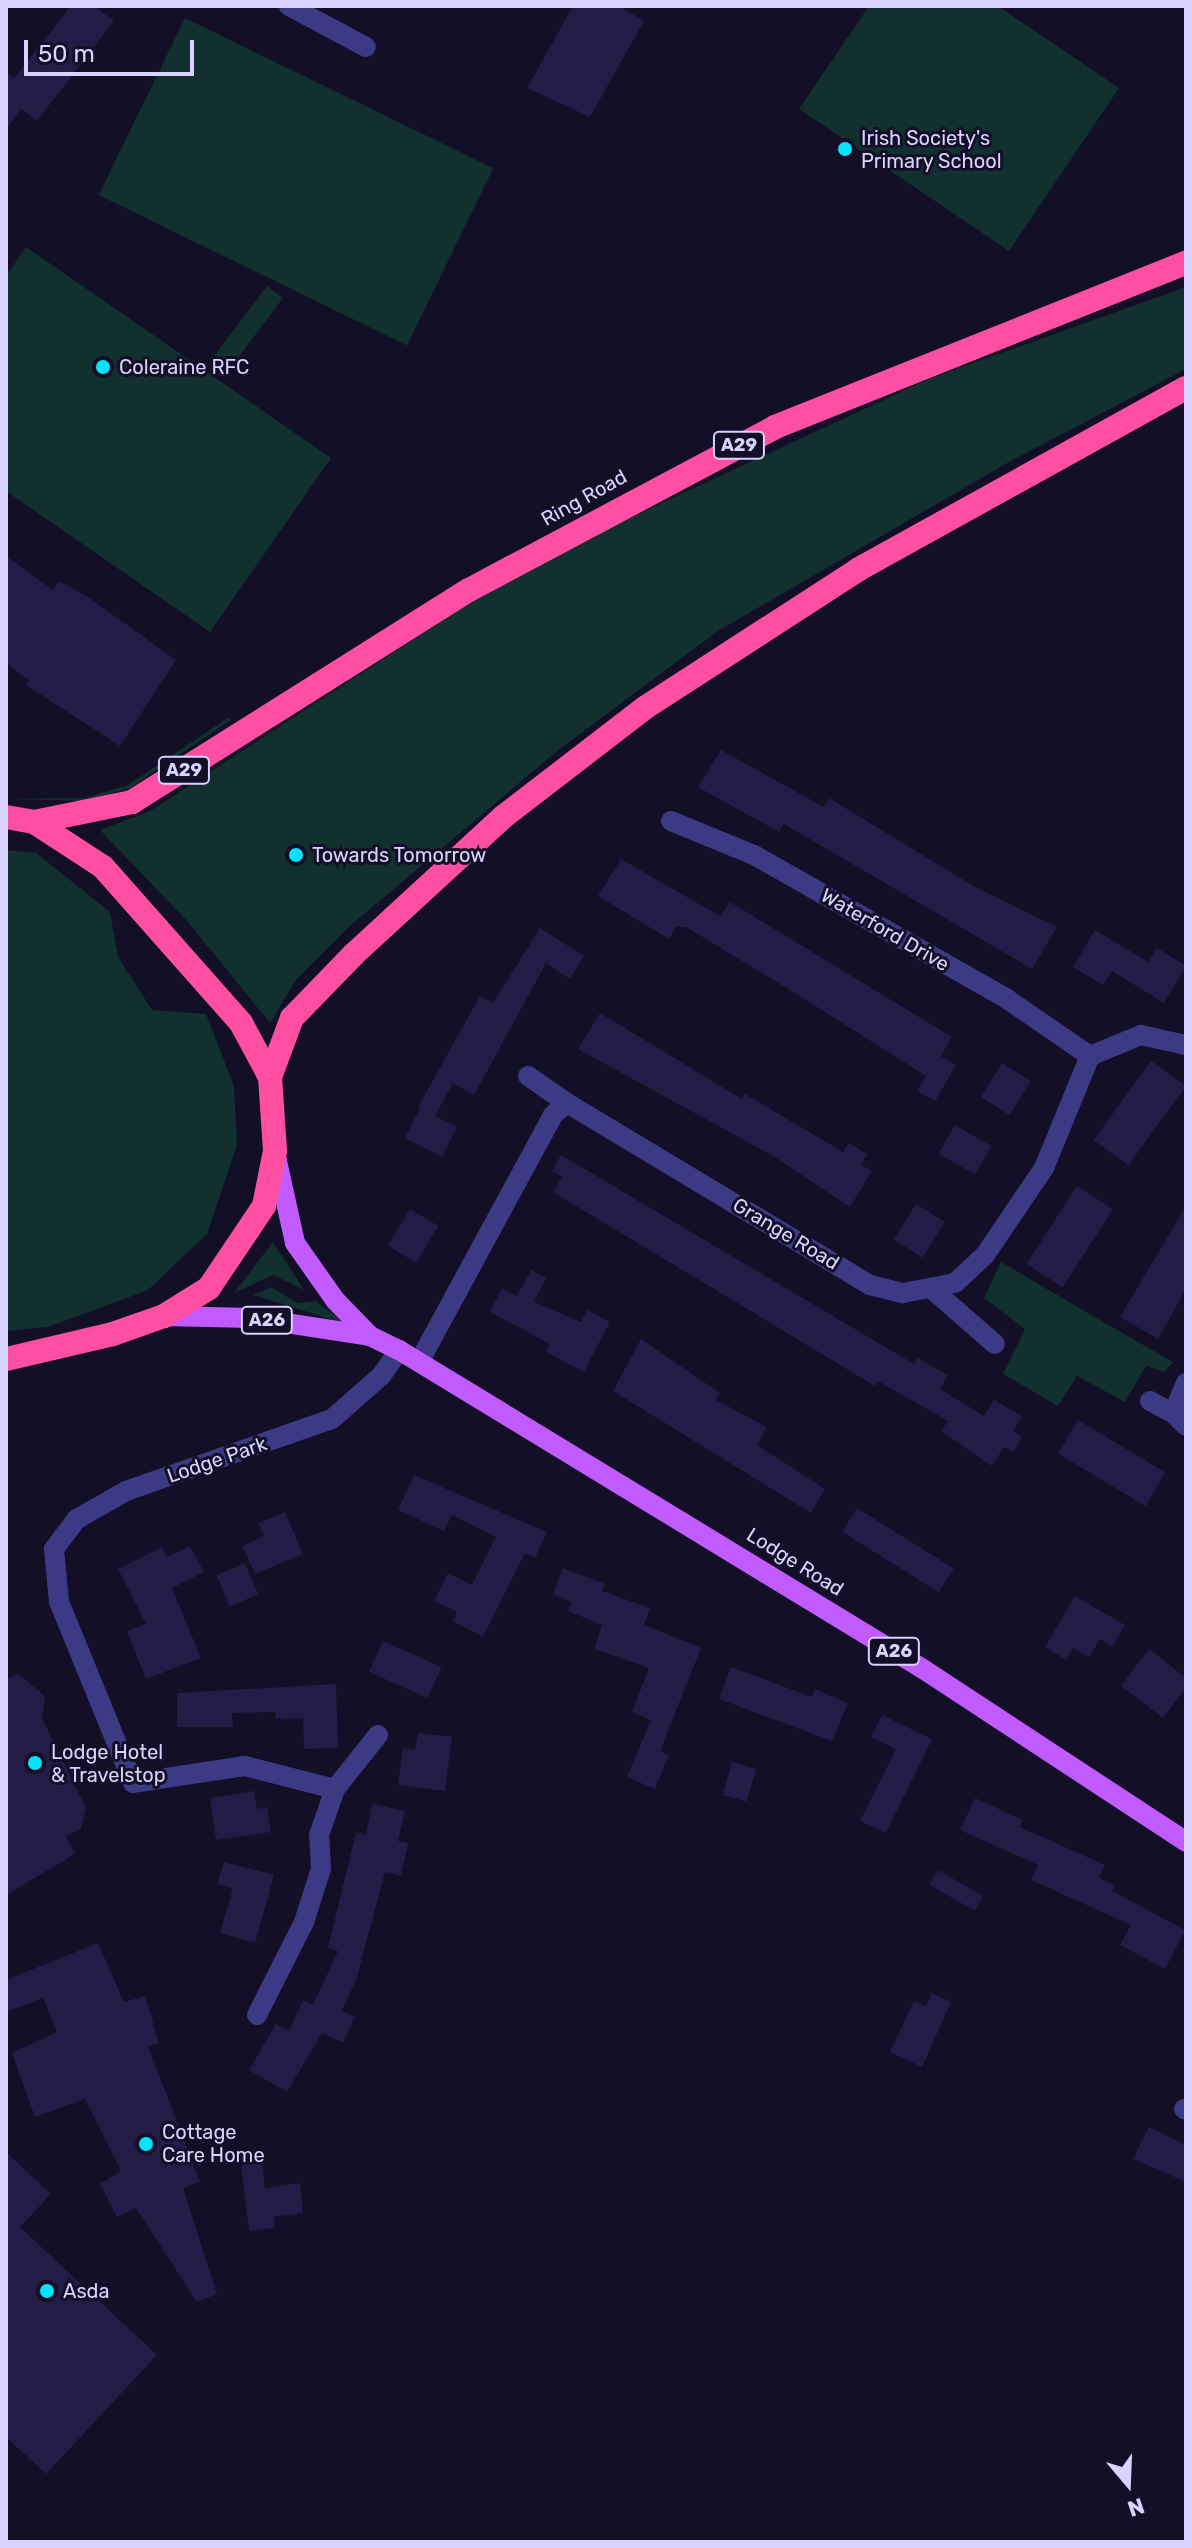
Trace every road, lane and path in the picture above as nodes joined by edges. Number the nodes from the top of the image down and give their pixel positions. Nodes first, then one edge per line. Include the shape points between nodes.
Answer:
1 (289, 6) edge
2 (366, 47) dead end
3 (1186, 263) edge
4 (1186, 388) edge
5 (6, 817) edge
6 (671, 821) dead end
7 (34, 822) junction
8 (1186, 1045) edge
9 (1090, 1056) junction
10 (528, 1076) dead end
11 (270, 1077) junction
12 (567, 1103) junction
13 (275, 1151) junction
14 (933, 1290) junction
15 (164, 1316) junction
16 (370, 1336) junction
17 (995, 1344) dead end
18 (399, 1350) junction
19 (7, 1359) edge
20 (419, 1362) junction
21 (1186, 1383) edge
22 (1150, 1401) dead end
23 (1180, 1419) edge
24 (378, 1735) dead end
25 (335, 1789) junction
26 (1186, 1842) edge
27 (257, 2015) dead end

1 - 2 street
3 - 7 highway, Ring Road / A29 via 775,427 469,590 132,802
4 - 11 highway, A29 via 859,569 646,707 503,817 353,955 292,1018
5 - 7 highway, A29
6 - 9 street, Waterford Drive via 754,855 1007,999
7 - 11 highway, A29 via 129,890 241,1023
8 - 9 street via 1141,1035
9 - 14 street, Grange Road via 1044,1168 985,1255 955,1283
10 - 12 street, Grange Road
11 - 13 highway, A29
12 - 14 street, Grange Road via 870,1285 903,1293
12 - 20 street via 553,1115
13 - 15 highway, A29 via 264,1206 245,1241 209,1288
13 - 16 main road, Lodge Road / A26 via 295,1243 328,1292
14 - 17 street
15 - 16 main road, Lodge Road / A26 via 244,1317
15 - 19 highway, A29 via 58,1350
16 - 18 main road, Lodge Road / A26
18 - 20 main road, Lodge Road / A26
18 - 25 street, Lodge Park via 381,1376 332,1419 126,1491 77,1519 54,1549 53,1578 133,1783 245,1766
20 - 26 main road, Lodge Road / A26 via 923,1669
21 - 23 street
22 - 23 street
24 - 25 street
25 - 27 street via 319,1835 321,1869 304,1922

